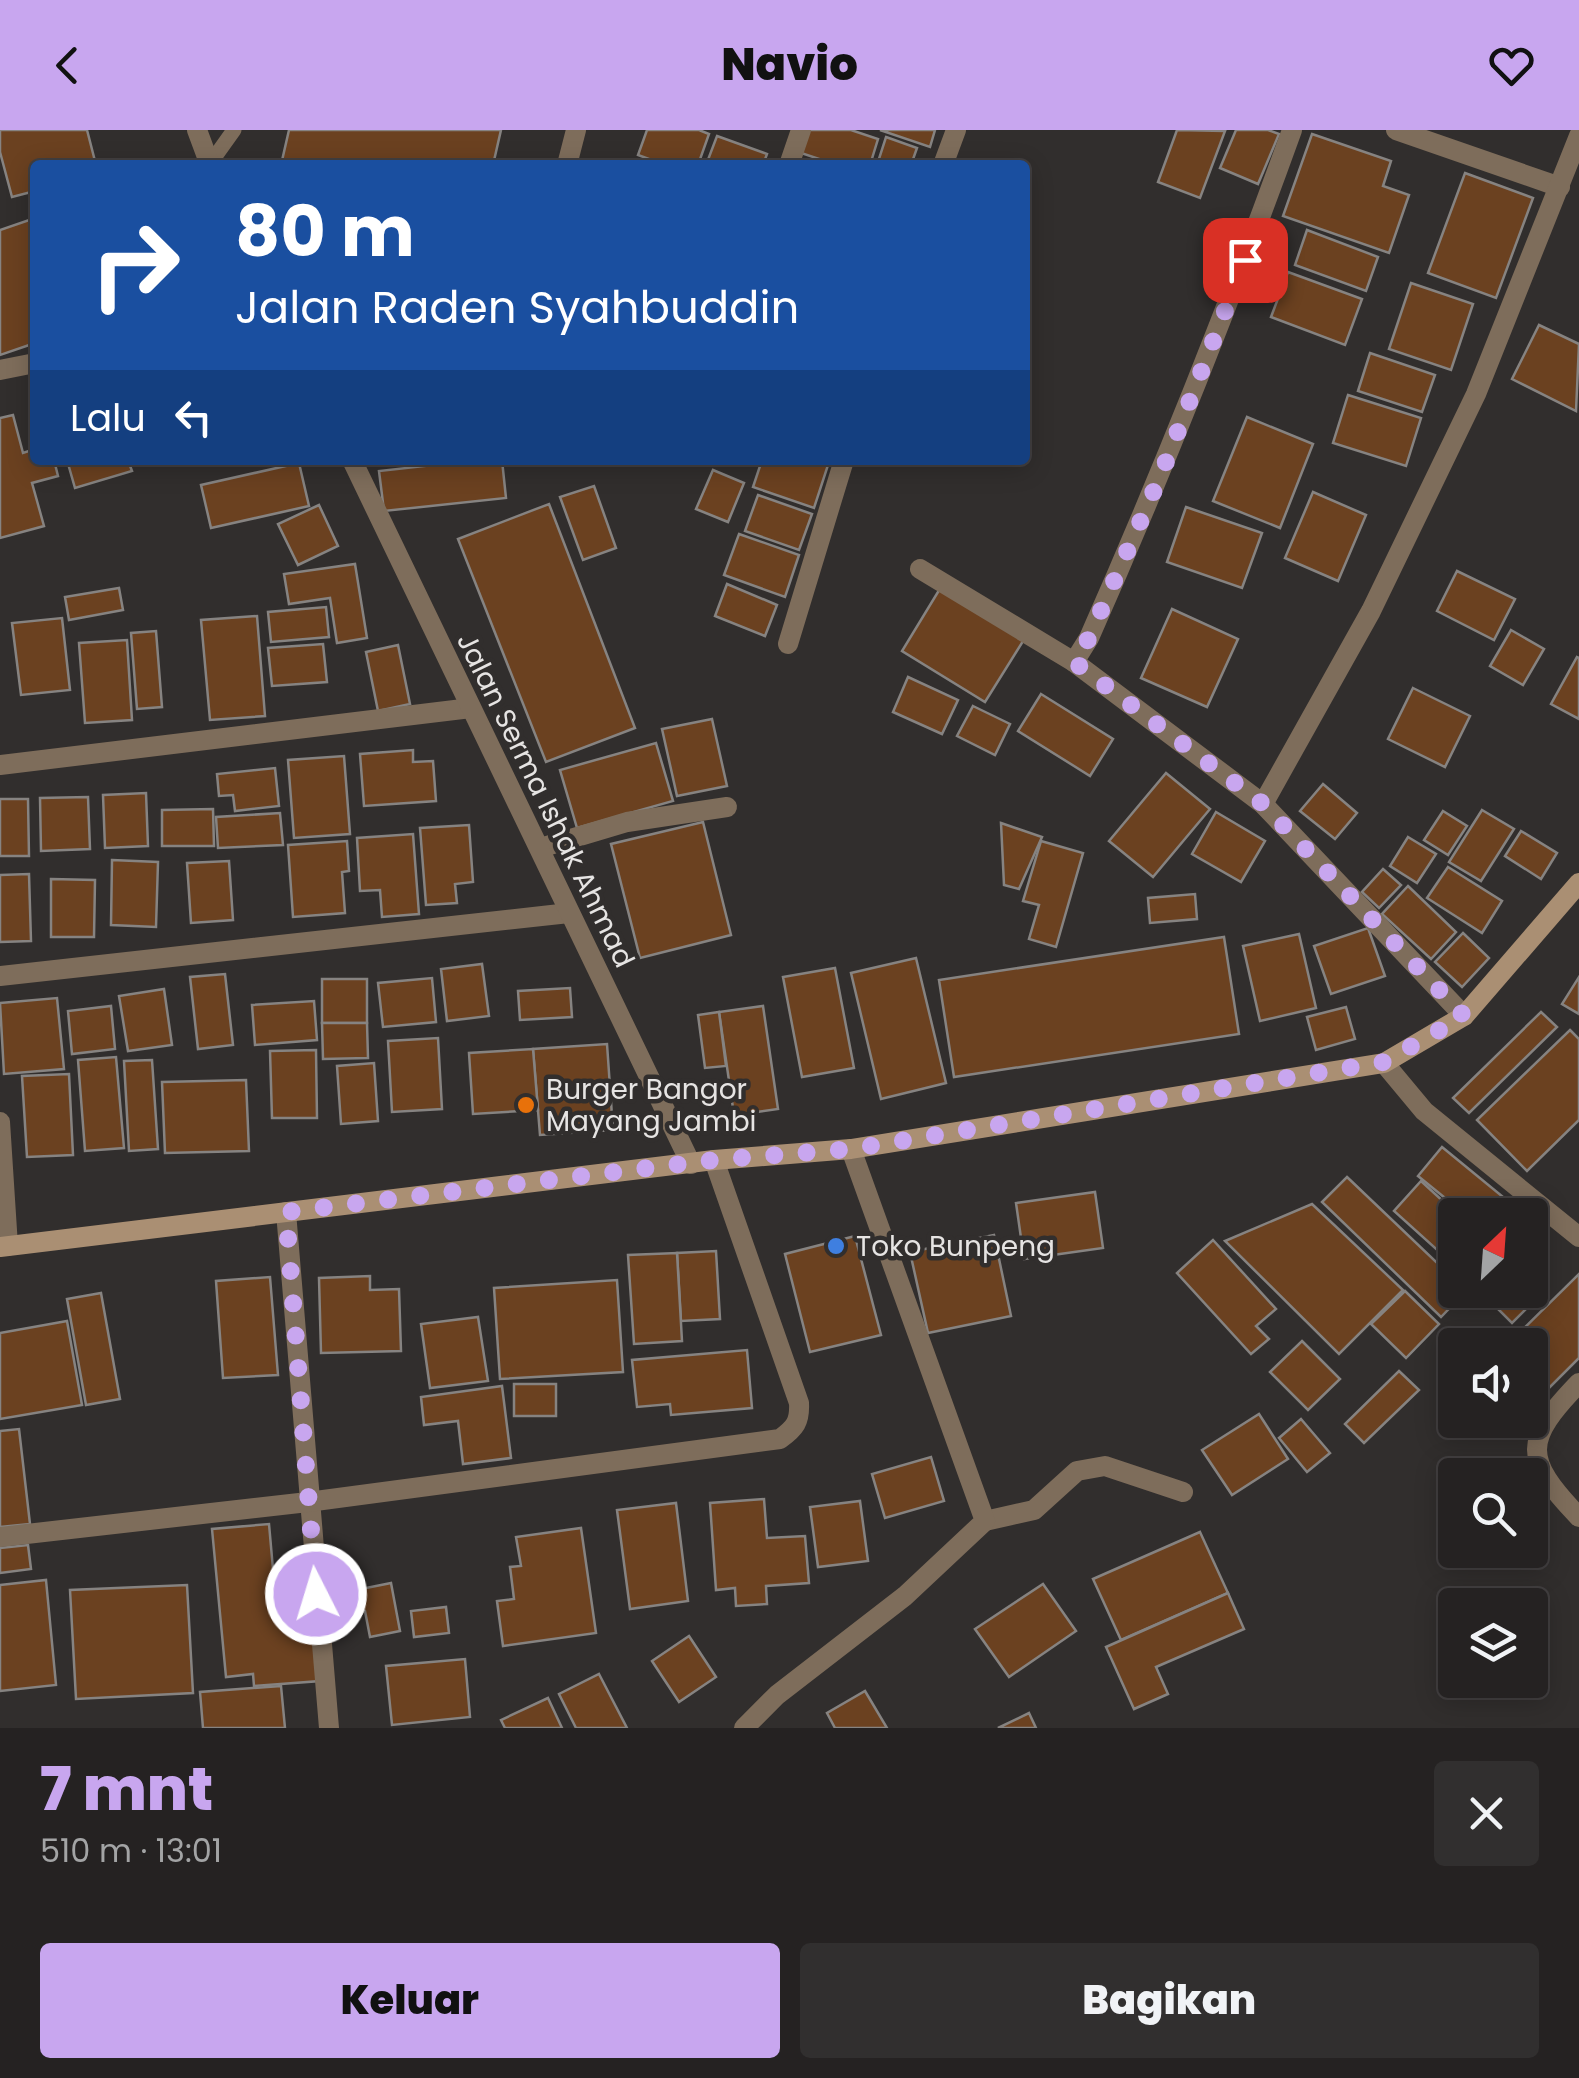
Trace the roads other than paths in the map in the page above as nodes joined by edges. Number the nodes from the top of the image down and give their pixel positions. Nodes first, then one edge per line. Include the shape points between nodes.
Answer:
1 (197, 130) edge
2 (234, 130) edge
3 (576, 130) edge
4 (801, 130) edge
5 (956, 130) edge
6 (1292, 130) edge
7 (1396, 130) edge
8 (1579, 136) edge
9 (208, 160) edge
10 (213, 160) edge
11 (568, 160) edge
12 (791, 160) edge
13 (945, 160) edge
14 (1560, 187) junction
15 (30, 364) edge
16 (0, 370) edge
17 (354, 465) edge
18 (842, 465) edge
19 (920, 570) dead end
20 (788, 644) dead end
21 (1074, 662) junction
22 (471, 708) junction
23 (0, 764) edge
24 (1263, 804) junction
25 (727, 808) dead end
26 (540, 848) junction
27 (1579, 883) edge
28 (569, 913) junction
29 (0, 976) edge
30 (1464, 1016) junction
31 (1384, 1062) junction
32 (0, 1122) edge
33 (851, 1149) junction
34 (714, 1160) junction
35 (691, 1164) junction
36 (286, 1212) junction
37 (1579, 1237) edge
38 (4, 1246) edge
39 (1579, 1383) edge
40 (1184, 1492) dead end
41 (308, 1502) junction
42 (1579, 1517) edge
43 (984, 1521) junction
44 (0, 1537) edge
45 (328, 1728) edge
46 (744, 1728) edge

1 - 9 street
2 - 10 lane
3 - 11 street
4 - 12 street
5 - 13 street
6 - 21 street via 1160,477
7 - 14 street
8 - 14 street
14 - 24 street via 1460,428 1371,611
15 - 16 street
17 - 22 street, Jalan Serma Ishak Ahmad
18 - 20 street
19 - 21 street
21 - 24 street
22 - 23 street
22 - 26 street, Jalan Serma Ishak Ahmad
24 - 30 street
25 - 26 street via 627,822
26 - 28 street, Jalan Serma Ishak Ahmad
27 - 30 main road
28 - 29 street
28 - 35 street, Jalan Serma Ishak Ahmad
30 - 31 main road
31 - 33 main road
31 - 37 street via 1424,1111
32 - 38 street
33 - 34 main road
33 - 43 street
34 - 35 main road
34 - 41 street via 799,1403 794,1428 759,1443
35 - 36 main road
36 - 38 main road
36 - 41 street
39 - 42 street via 1547,1416 1537,1446 1544,1475
40 - 43 street via 1105,1466 1077,1470 1034,1510
41 - 44 street
41 - 45 street
43 - 46 street

